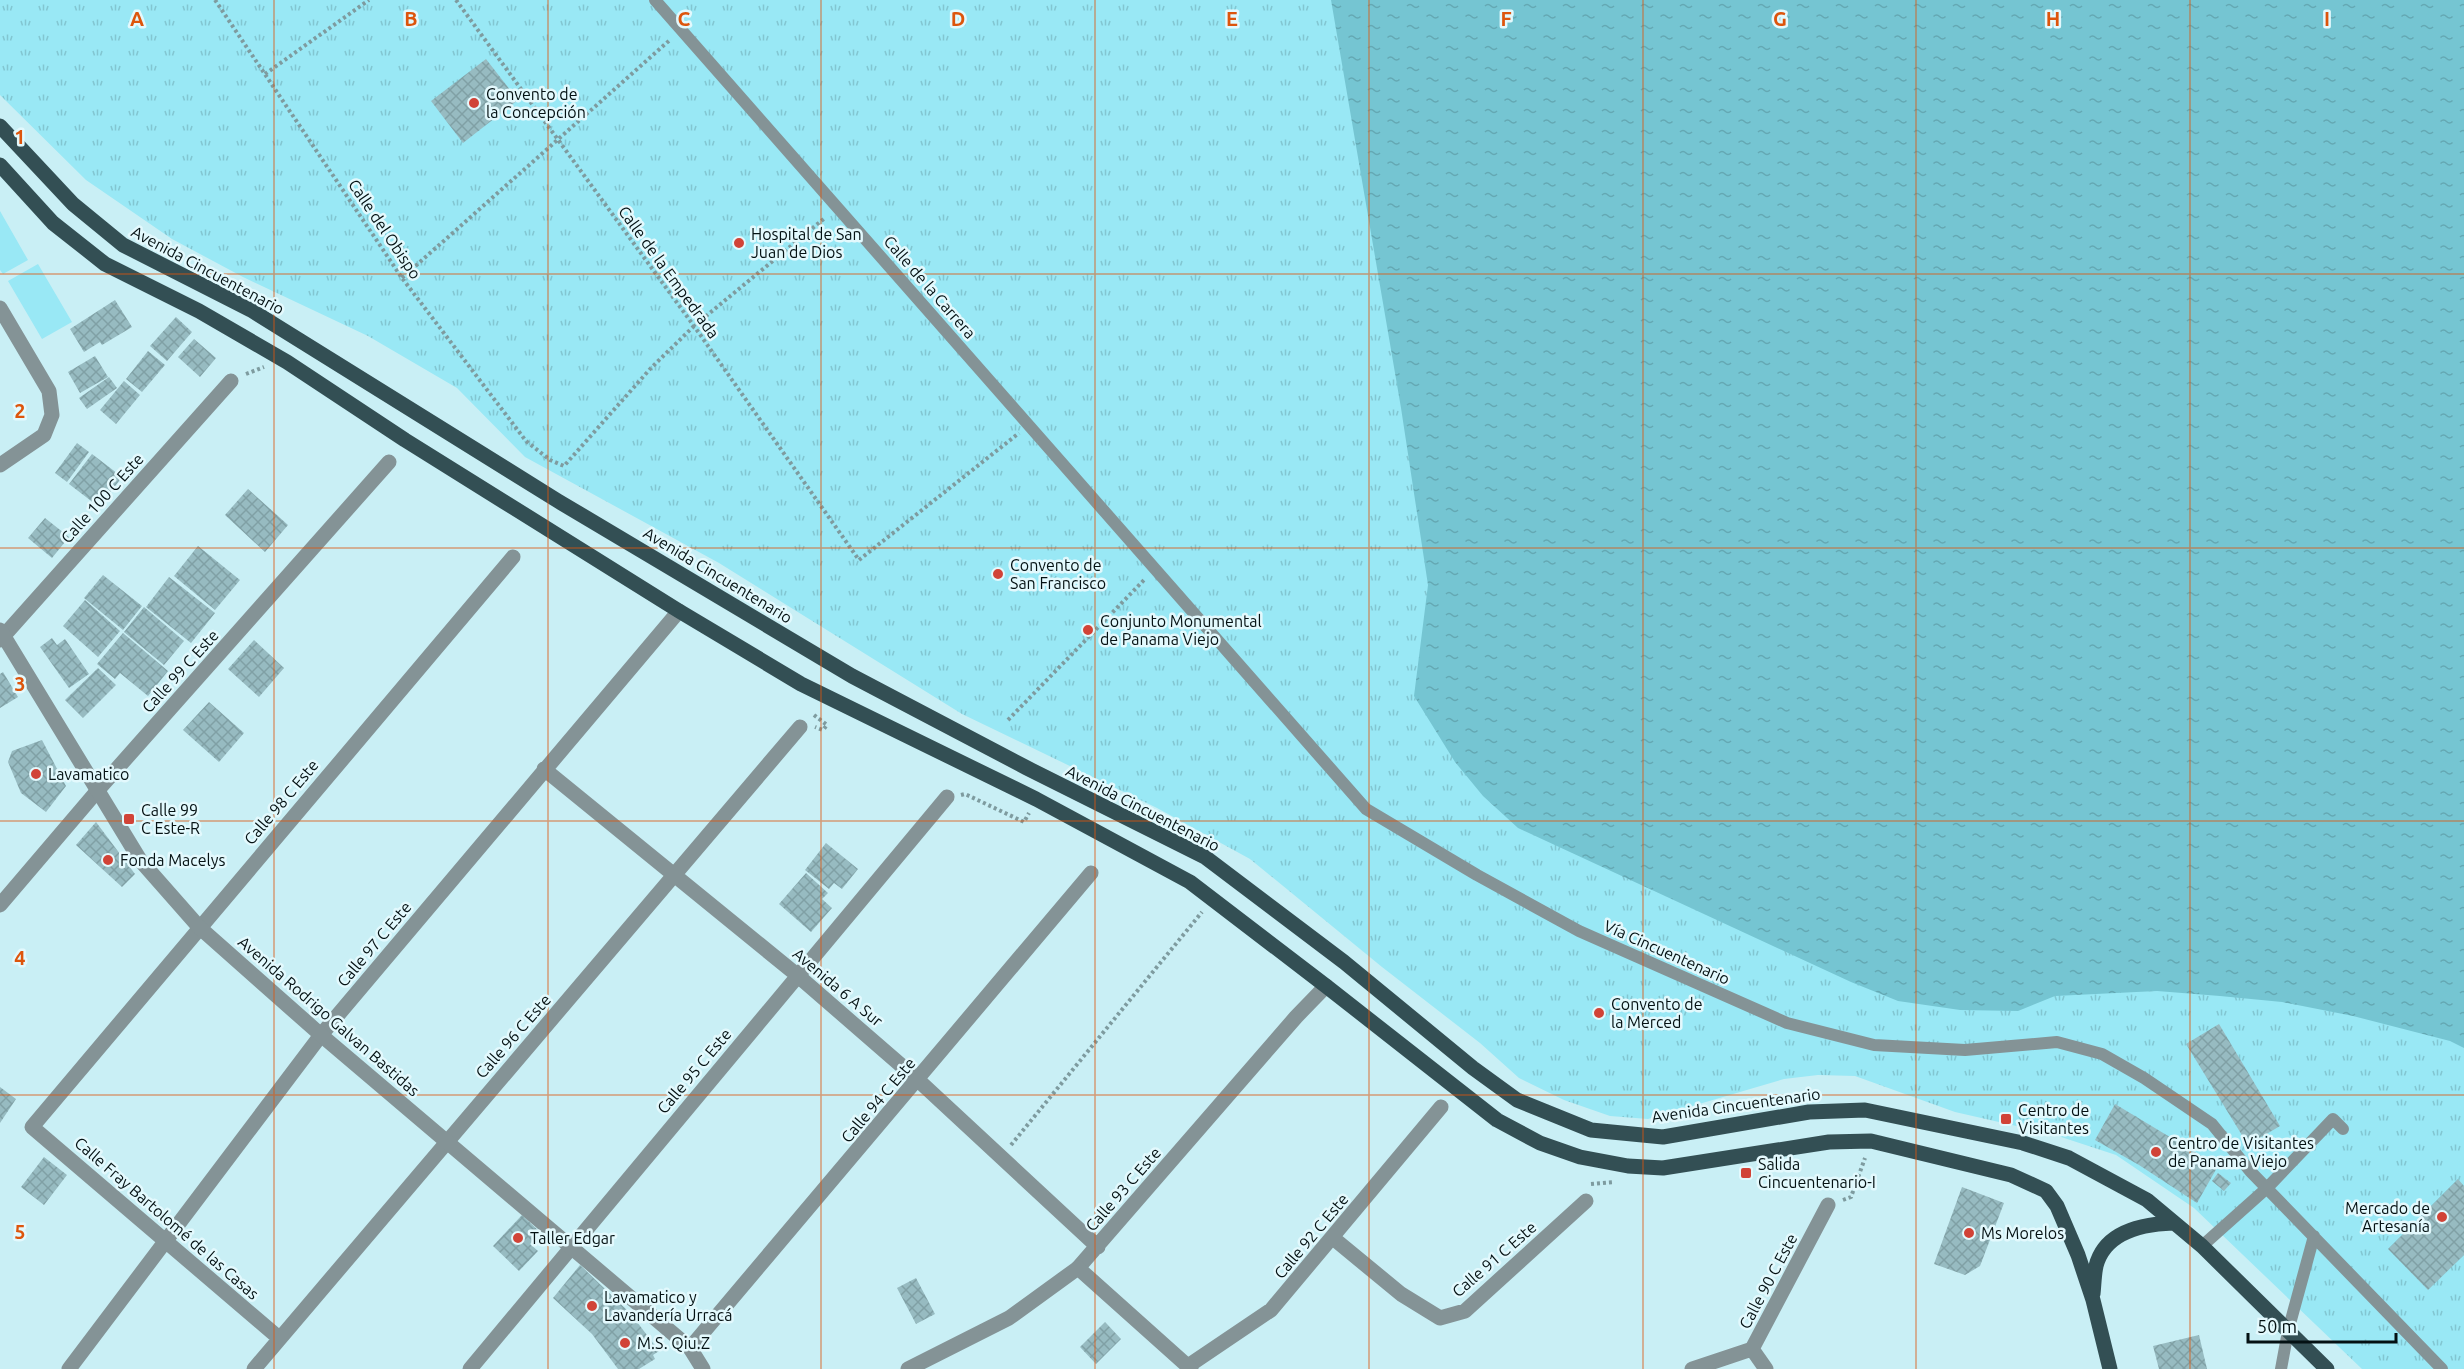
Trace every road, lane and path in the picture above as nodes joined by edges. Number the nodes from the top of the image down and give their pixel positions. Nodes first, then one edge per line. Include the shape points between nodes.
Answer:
1 (215, 0) edge
2 (369, 0) edge
3 (456, 0) edge
4 (655, 0) edge
5 (682, 28) junction
6 (265, 74) junction
7 (0, 126) edge
8 (557, 139) junction
9 (0, 165) edge
10 (838, 207) junction
11 (402, 278) junction
12 (0, 308) edge
13 (694, 326) junction
14 (231, 381) dead end
15 (1028, 426) junction
16 (389, 462) dead end
17 (0, 465) edge
18 (513, 557) dead end
19 (1155, 569) junction
20 (679, 611) junction
21 (1, 636) edge
22 (1008, 720) dead end
23 (800, 727) dead end
24 (544, 769) junction
25 (98, 790) junction
26 (947, 797) joint
27 (1036, 799) junction
28 (1091, 873) dead end
29 (674, 876) junction
30 (1213, 899) junction
31 (0, 905) edge
32 (199, 927) junction
33 (797, 975) junction
34 (1326, 986) junction
35 (321, 1035) junction
36 (918, 1080) junction
37 (1440, 1107) dead end
38 (32, 1126) joint
39 (2343, 1129) dead end
40 (1871, 1141) junction
41 (446, 1142) junction
42 (1001, 1157) junction
43 (2267, 1188) junction
44 (1586, 1201) dead end
45 (1828, 1205) joint
46 (2173, 1223) junction
47 (2314, 1236) junction
48 (1333, 1238) junction
49 (166, 1239) junction
50 (2202, 1246) junction
51 (572, 1247) junction
52 (1098, 1247) junction
53 (1078, 1268) junction
54 (2093, 1300) junction
55 (2288, 1331) junction
56 (279, 1338) junction
57 (690, 1348) junction
58 (1752, 1349) junction
59 (2317, 1363) edge
60 (1190, 1368) edge
61 (69, 1369) edge
62 (254, 1369) edge
63 (470, 1369) edge
64 (703, 1369) edge
65 (908, 1369) edge
66 (1692, 1369) edge
67 (1766, 1369) edge
68 (2110, 1369) edge
69 (2281, 1369) edge
70 (2327, 1369) edge
71 (2442, 1369) edge

1 - 6 path, Calle del Obispo
2 - 6 path
3 - 8 path, Calle de la Empedrada
4 - 5 lane, Calle de la Carrera
5 - 8 path
5 - 10 lane, Calle de la Carrera
6 - 11 path, Calle del Obispo
7 - 46 main road, Avenida Cincuentenario via 72,204 123,245 251,310 471,448 852,676 1205,856 1517,1100 1592,1130 1652,1136 1809,1112 1865,1110 1905,1117 2023,1143 2069,1158 2147,1200
8 - 11 path
8 - 13 path, Calle de la Empedrada
9 - 20 main road via 53,224 105,264 199,311 287,363
10 - 13 path
10 - 15 lane, Calle de la Carrera
11 - 13 path, Calle del Obispo via 526,441 564,466
12 - 17 street via 49,391 52,415 44,435
13 - 15 path, Calle de la Empedrada via 859,560
14 - 21 street, Calle 100 C Este
15 - 19 lane, Calle de la Carrera
16 - 25 street, Calle 99 C Este
18 - 32 street, Calle 98 C Este
19 - 22 path
19 - 43 lane, Vía Cincuentenario via 1366,809 1508,892 1579,931 1787,1023 1874,1044 1965,1050 2057,1042 2102,1054 2212,1124
20 - 24 street, Calle 97 C Este
20 - 27 main road via 801,684
21 - 25 street, Avenida Rodrigo Galvan Bastidas
23 - 29 street, Calle 96 C Este
24 - 29 street, Avenida 6 A Sur
24 - 35 street, Calle 97 C Este
25 - 31 street, Calle 99 C Este
25 - 32 street, Avenida Rodrigo Galvan Bastidas via 140,860
26 - 27 path via 965,794 1024,822
26 - 33 street, Calle 95 C Este
27 - 30 main road via 1190,882
28 - 36 street, Calle 94 C Este
29 - 33 street, Avenida 6 A Sur
29 - 41 street, Calle 96 C Este
30 - 34 main road
30 - 42 path
32 - 35 street, Avenida Rodrigo Galvan Bastidas
32 - 38 street, Calle 98 C Este
33 - 36 street, Avenida 6 A Sur
33 - 51 street, Calle 95 C Este
34 - 40 main road via 1497,1120 1540,1143 1580,1157 1663,1168 1829,1142
34 - 52 street, Calle 93 C Este
35 - 41 street, Avenida Rodrigo Galvan Bastidas
35 - 49 street, Calle 97 C Este
36 - 42 street, Avenida 6 A Sur
36 - 57 street, Calle 94 C Este
37 - 48 street, Calle 92 C Este
38 - 49 street, Calle Fray Bartolomé de las Casas
39 - 43 lane via 2333,1119
40 - 45 path via 1851,1197
40 - 54 main road via 2011,1175 2046,1191 2057,1206
41 - 51 street, Avenida Rodrigo Galvan Bastidas
41 - 56 street, Calle 96 C Este
42 - 52 street, Avenida 6 A Sur
43 - 47 lane, Vía Cincuentenario
43 - 50 lane
44 - 48 street, Calle 91 C Este via 1465,1311 1440,1318 1401,1294
45 - 58 street, Calle 90 C Este
46 - 50 main road, Avenida Cincuentenario
46 - 54 main road via 2147,1224 2124,1232 2107,1244 2096,1264
47 - 55 lane
47 - 71 lane, Vía Cincuentenario
48 - 60 street, Calle 92 C Este via 1271,1310
49 - 56 street, Calle Fray Bartolomé de las Casas
49 - 61 street, Calle 97 C Este
50 - 55 main road, Avenida Cincuentenario
51 - 57 street, Avenida Rodrigo Galvan Bastidas
51 - 63 street, Calle 95 C Este
52 - 53 street, Calle 93 C Este
53 - 60 street
53 - 65 street, Calle 93 C Este via 1009,1318
54 - 68 main road
55 - 59 main road, Avenida Cincuentenario
55 - 69 lane
56 - 62 street, Calle 96 C Este
57 - 64 street, Avenida Rodrigo Galvan Bastidas
58 - 66 street, Calle 90 C Este
58 - 67 street
59 - 70 main road, Avenida Cincuentenario

